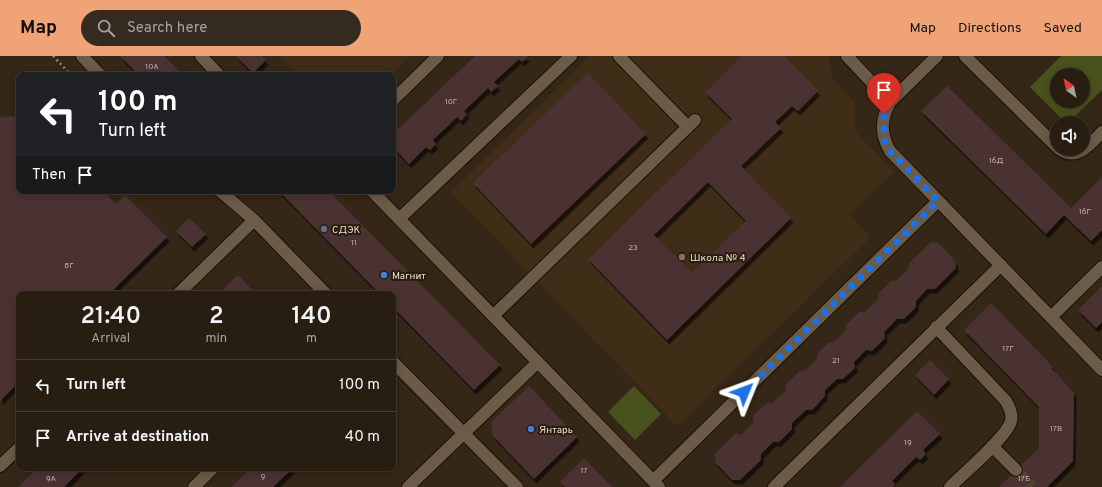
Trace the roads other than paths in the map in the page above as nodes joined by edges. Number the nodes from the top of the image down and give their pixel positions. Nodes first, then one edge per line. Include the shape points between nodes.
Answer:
1 (82, 56) edge
2 (201, 56) edge
3 (438, 56) edge
4 (571, 56) edge
5 (619, 56) edge
6 (847, 56) edge
7 (937, 56) edge
8 (965, 56) edge
9 (97, 72) edge
10 (216, 72) edge
11 (396, 97) edge
12 (890, 102) junction
13 (1102, 132) edge
14 (1050, 140) edge
15 (1090, 144) edge
16 (224, 194) edge
17 (375, 194) edge
18 (938, 201) junction
19 (399, 219) junction
20 (254, 220) junction
21 (1001, 266) junction
22 (1102, 267) edge
23 (181, 291) edge
24 (323, 291) edge
25 (493, 316) junction
26 (1051, 317) junction
27 (936, 327) junction
28 (538, 362) junction
29 (396, 365) edge
30 (1102, 370) edge
31 (463, 433) junction
32 (992, 446) junction
33 (16, 451) edge
34 (0, 466) edge
35 (1016, 470) tunnel mouth
36 (210, 471) edge
37 (656, 484) edge
38 (194, 487) edge
39 (408, 487) edge
40 (517, 487) edge
41 (774, 487) edge
42 (950, 487) edge

1 - 9 lane
2 - 10 lane
3 - 11 lane
4 - 19 lane
5 - 25 lane via 692,124
6 - 12 lane
7 - 12 lane
8 - 14 lane
12 - 18 lane via 884,114 884,140 890,151
13 - 15 lane
16 - 20 lane
17 - 19 lane
18 - 21 lane
18 - 37 lane
19 - 25 lane
20 - 23 lane
20 - 24 lane
21 - 26 lane
21 - 27 lane
22 - 26 lane
25 - 28 lane
26 - 30 lane
27 - 32 lane via 1006,401 1011,411 1011,421 1005,433
27 - 41 lane
28 - 31 lane
28 - 37 lane
29 - 31 lane
31 - 39 lane
31 - 40 lane
32 - 35 lane
32 - 42 lane
33 - 34 lane
36 - 38 lane

